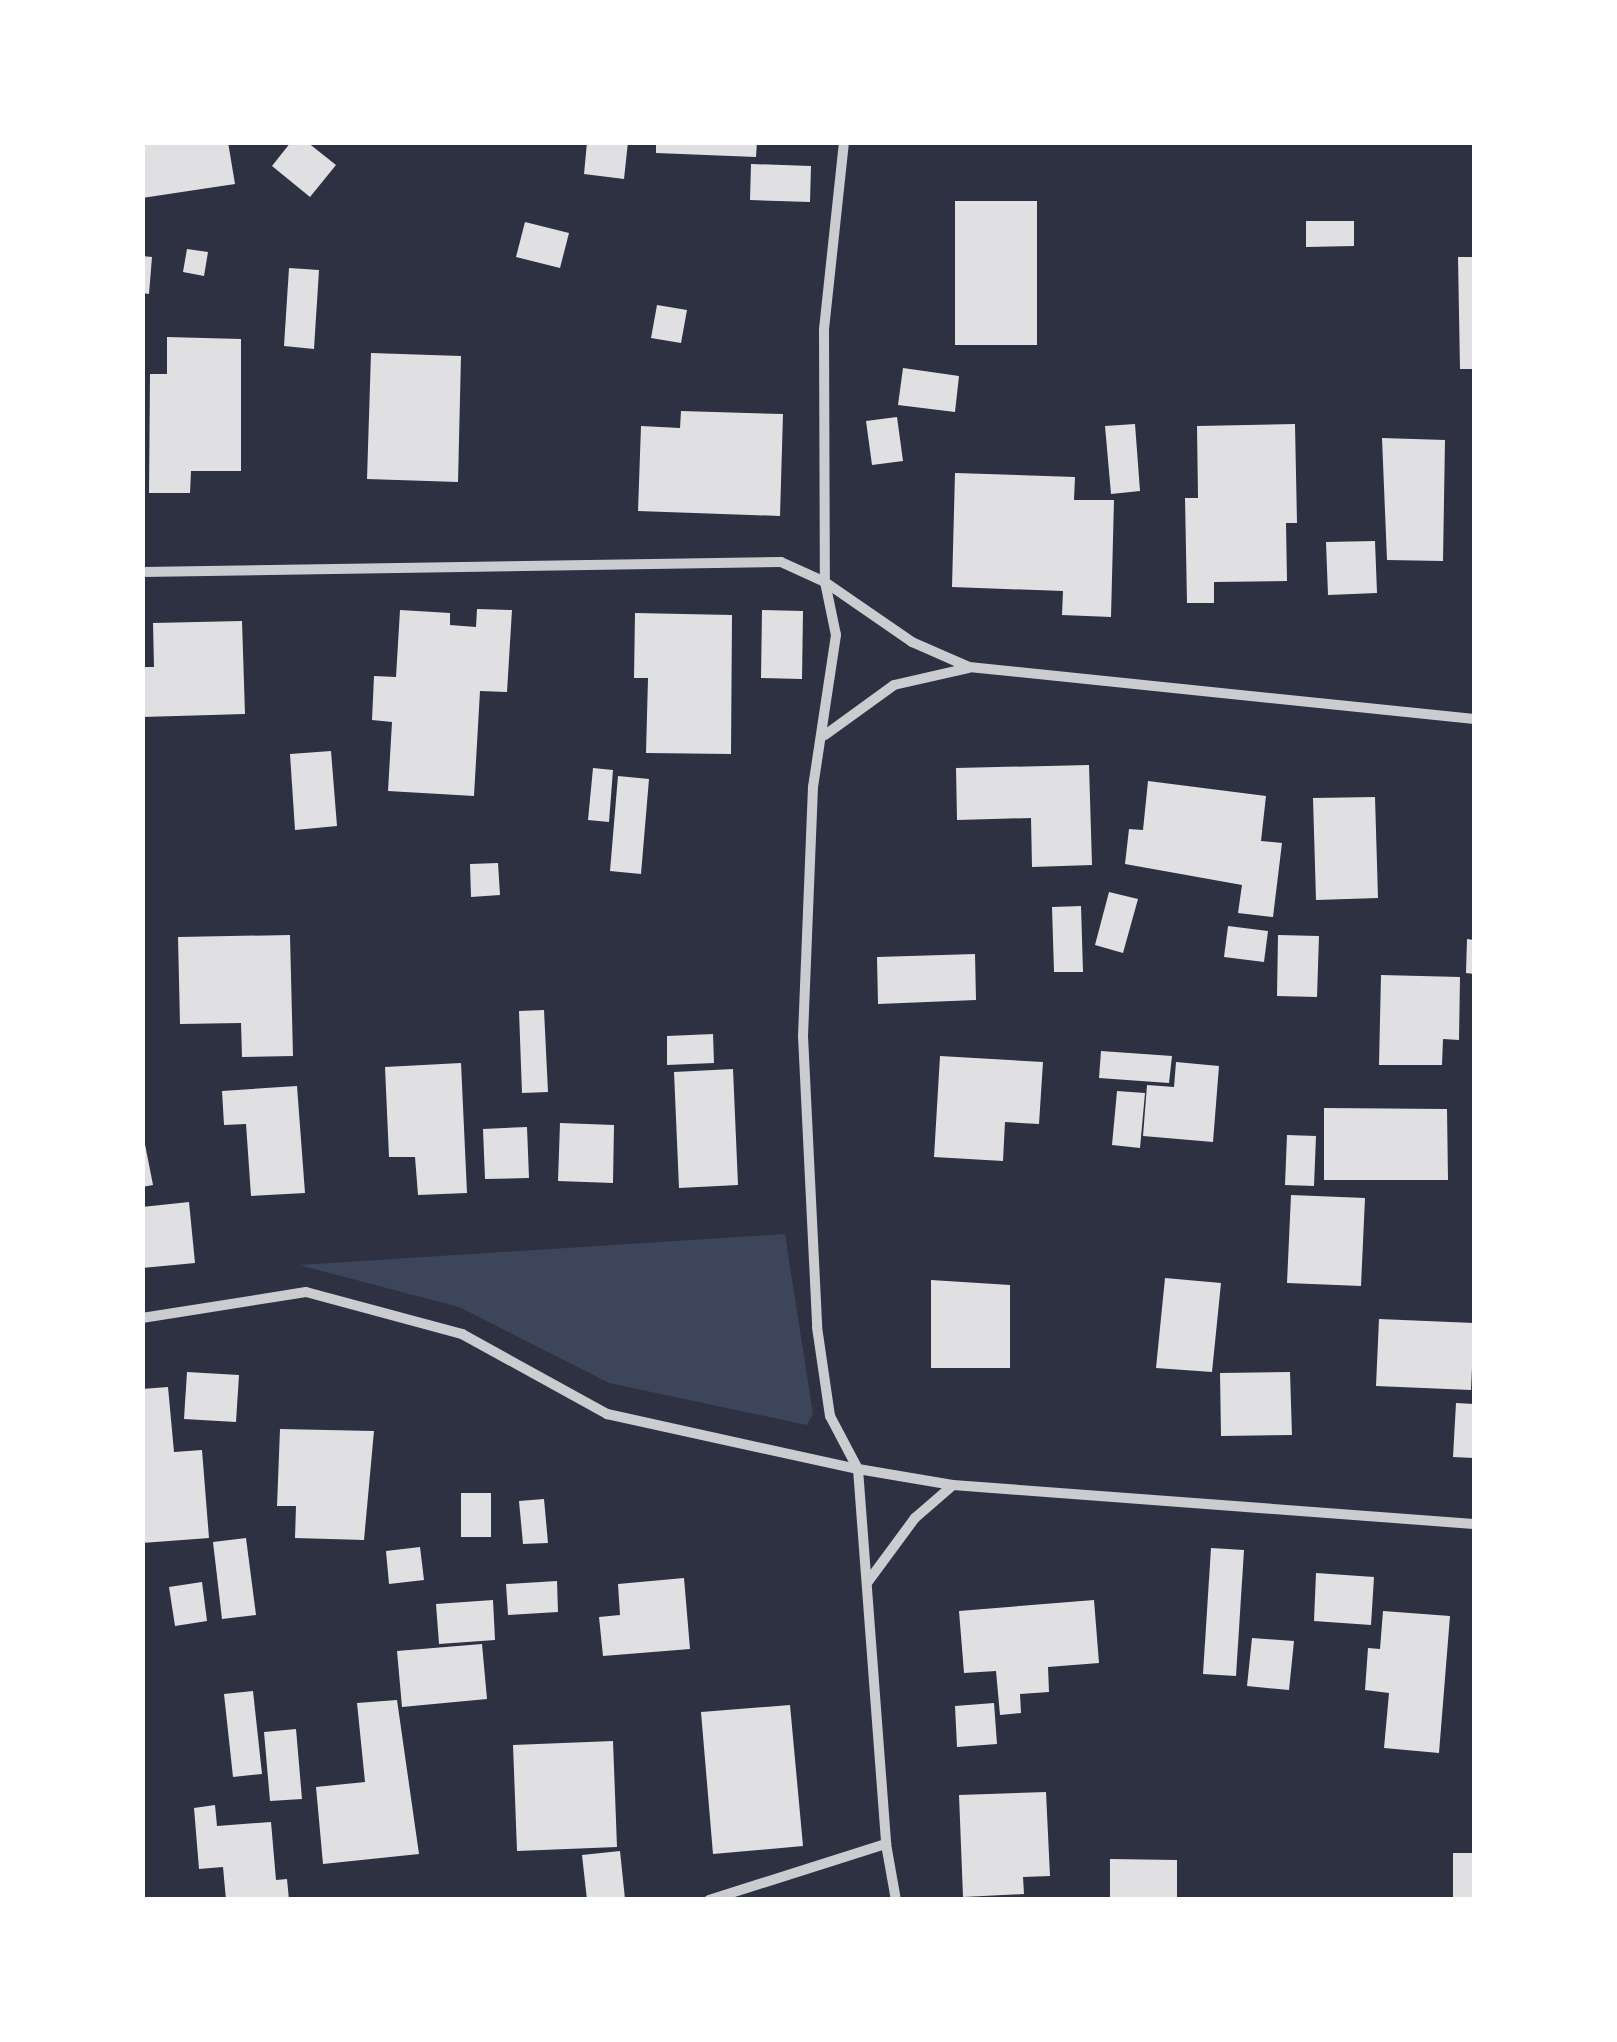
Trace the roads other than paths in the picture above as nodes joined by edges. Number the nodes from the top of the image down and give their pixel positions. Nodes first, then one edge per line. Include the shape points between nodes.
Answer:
1 (844, 142) edge
2 (142, 572) edge
3 (826, 582) junction
4 (969, 668) junction
5 (1474, 719) edge
6 (826, 735) junction
7 (142, 1318) edge
8 (858, 1469) junction
9 (953, 1485) junction
10 (1474, 1524) edge
11 (867, 1583) junction
12 (886, 1844) junction
13 (710, 1900) edge
14 (896, 1900) edge

1 - 3 street via 824,330
2 - 3 street via 782,562
3 - 4 street via 912,642
3 - 6 street via 836,636
4 - 5 street
4 - 6 street via 894,685
6 - 8 street via 813,787 803,1036 817,1326 830,1416
7 - 8 street via 306,1292 462,1334 607,1414
8 - 9 street
8 - 11 street
9 - 10 street
9 - 11 street via 915,1518
11 - 12 street
12 - 13 street
12 - 14 street

